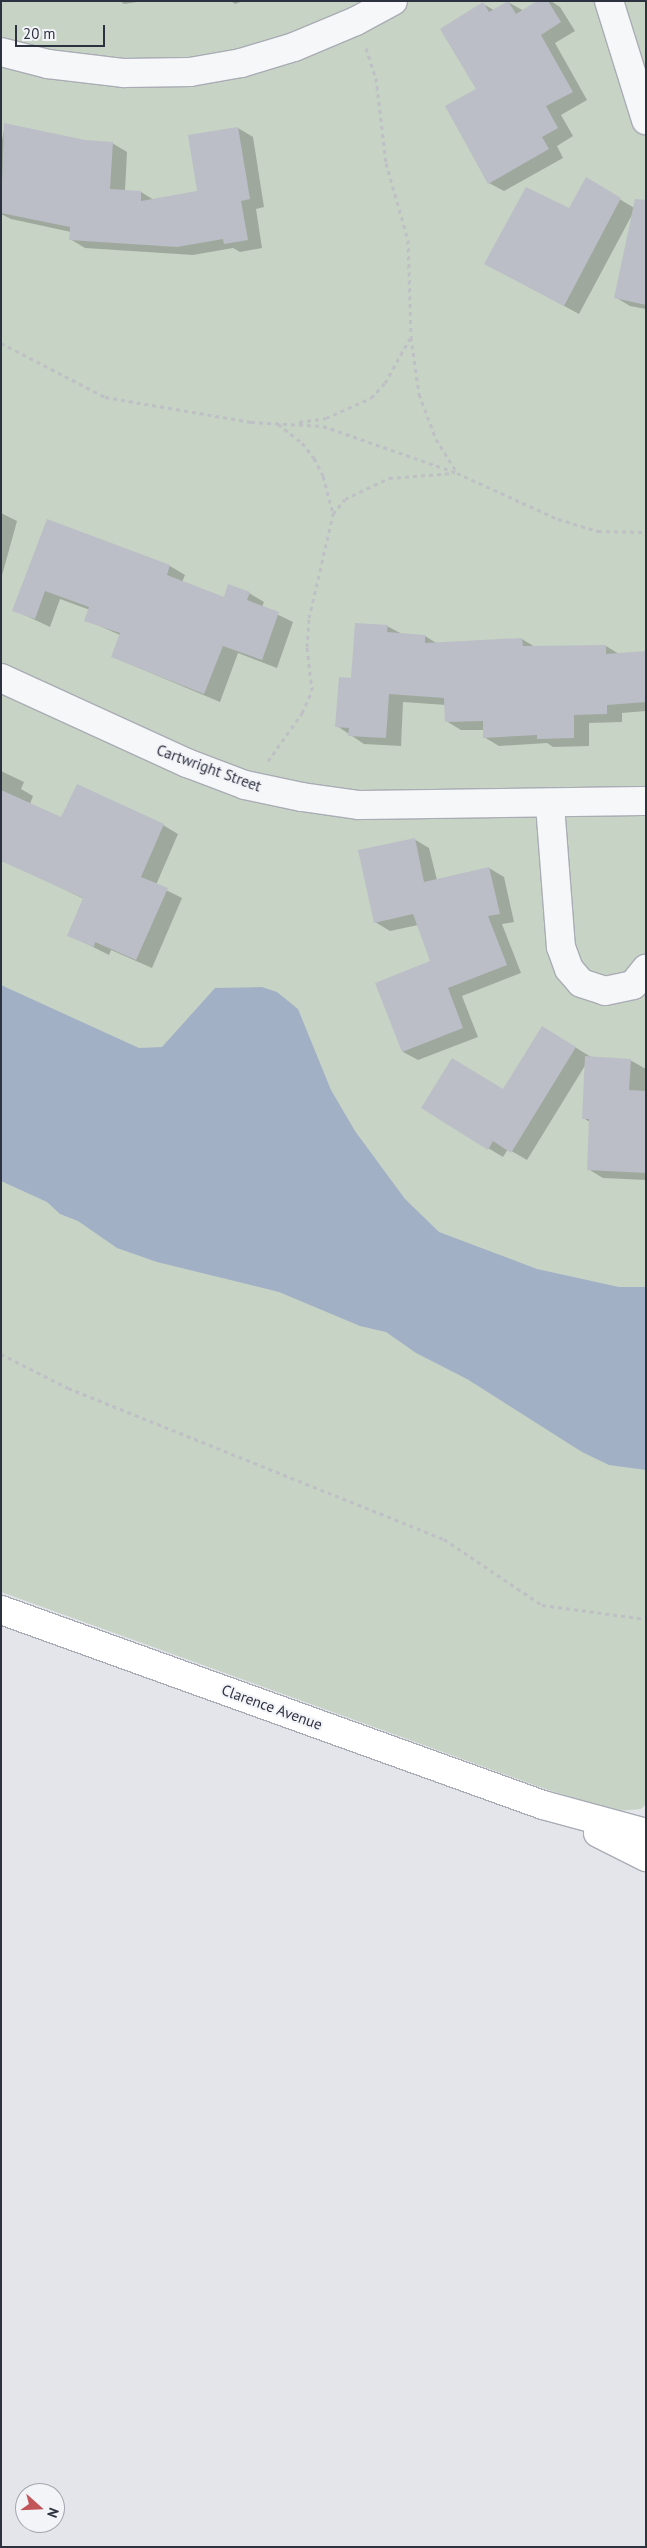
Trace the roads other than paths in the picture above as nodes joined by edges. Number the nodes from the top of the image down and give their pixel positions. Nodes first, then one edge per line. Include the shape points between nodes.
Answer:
1 (393, 1) edge
2 (609, 1) edge
3 (1, 52) edge
4 (646, 120) edge
5 (1, 678) edge
6 (646, 801) edge
7 (550, 804) junction
8 (646, 969) edge
9 (1, 1610) edge
10 (543, 1805) junction
11 (646, 1833) edge
12 (646, 1857) edge

1 - 3 street via 356,21 294,47 240,63 190,72 124,74 48,64
2 - 4 street
5 - 7 street, Cartwright Street via 187,763 258,788 359,805
6 - 7 street, Cartwright Street
7 - 8 street via 561,947 568,969 581,983 605,991 633,985
9 - 10 street, Clarence Avenue
10 - 11 street, Clarence Avenue
10 - 12 street, Clarence Avenue

